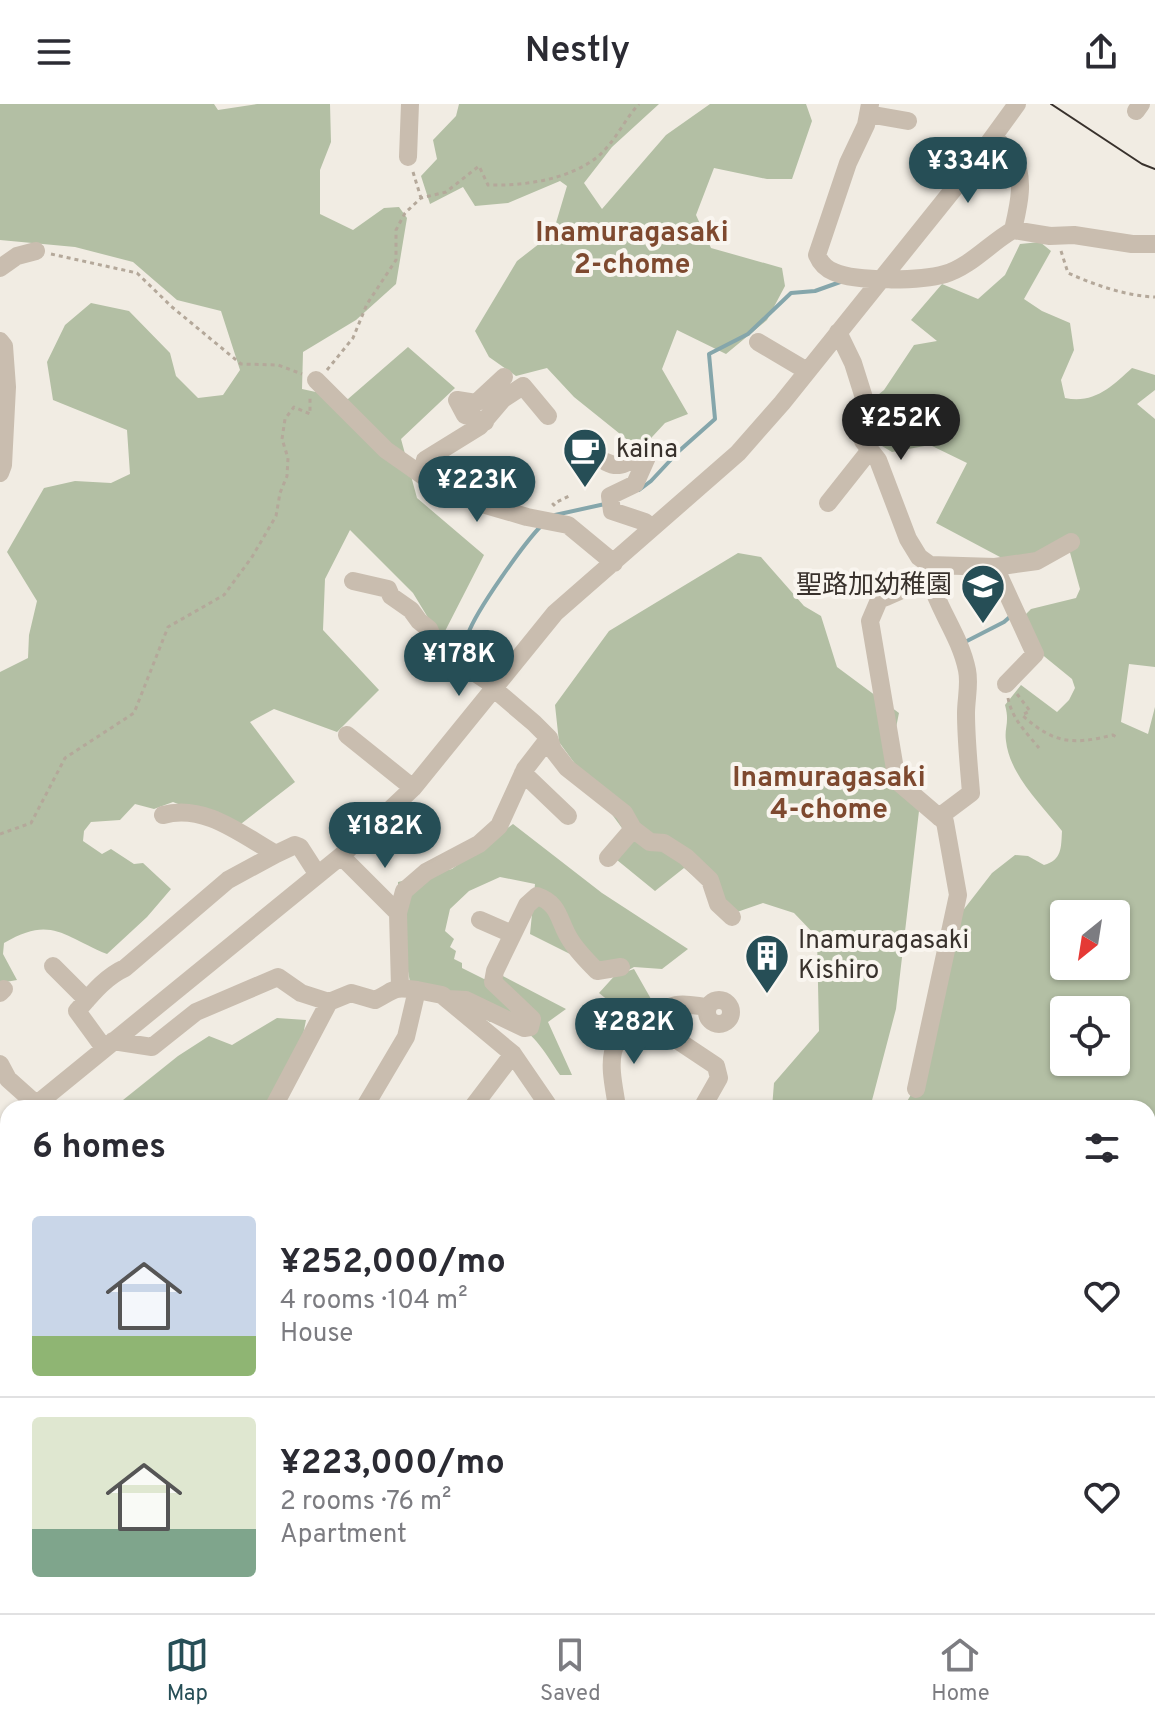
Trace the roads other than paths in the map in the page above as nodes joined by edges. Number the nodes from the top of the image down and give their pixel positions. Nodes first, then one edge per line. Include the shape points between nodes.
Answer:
1 (410, 104) edge
2 (1009, 107) edge
3 (869, 109) edge
4 (908, 121) dead end
5 (995, 138) junction
6 (408, 157) road end
7 (1013, 230) junction
8 (1155, 244) edge
9 (36, 251) road end
10 (0, 268) edge
11 (881, 279) junction
12 (838, 332) junction
13 (0, 341) edge
14 (758, 342) dead end
15 (807, 371) junction
16 (504, 377) dead end
17 (316, 380) road end
18 (548, 416) dead end
19 (485, 422) junction
20 (870, 450) junction
21 (606, 462) dead end
22 (0, 473) edge
23 (426, 478) junction
24 (828, 503) dead end
25 (652, 528) junction
26 (1071, 542) dead end
27 (614, 563) junction
28 (995, 567) junction
29 (929, 569) junction
30 (353, 581) dead end
31 (1006, 684) road end
32 (494, 687) junction
33 (347, 735) dead end
34 (549, 738) junction
35 (523, 773) junction
36 (413, 788) junction
37 (163, 815) dead end
38 (568, 816) dead end
39 (939, 817) junction
40 (633, 829) junction
41 (276, 854) junction
42 (341, 856) junction
43 (608, 858) dead end
44 (318, 875) junction
45 (398, 913) junction
46 (732, 917) dead end
47 (480, 920) dead end
48 (512, 934) junction
49 (53, 966) dead end
50 (621, 967) dead end
51 (409, 988) junction
52 (447, 999) junction
53 (87, 1000) junction
54 (329, 1002) junction
55 (707, 1007) dead end
56 (647, 1020) junction
57 (109, 1044) junction
58 (513, 1054) junction
59 (0, 1064) edge
60 (916, 1089) dead end
61 (28, 1100) edge
62 (41, 1100) edge
63 (277, 1100) edge
64 (369, 1100) edge
65 (478, 1100) edge
66 (545, 1100) edge
67 (616, 1100) edge
68 (707, 1100) edge

1 - 6 street
2 - 5 street
3 - 4 street
3 - 11 street via 817,255 834,273
5 - 7 street via 1018,172
5 - 11 street
7 - 8 street
7 - 11 street via 947,273
9 - 10 street
11 - 12 street
12 - 15 street
12 - 20 street via 865,401 863,441
13 - 22 street via 7,387
14 - 15 street
15 - 25 street via 738,453
16 - 19 street via 476,403 457,400 465,415
17 - 23 street via 386,450
18 - 19 street via 523,386 503,399
19 - 23 street via 425,460
20 - 24 street
20 - 29 street via 908,539
21 - 25 street via 614,467 642,454 647,457 641,476 610,498
23 - 27 street via 479,503 568,525
25 - 27 street
26 - 28 street via 1037,561
27 - 32 street via 555,613
28 - 29 street
28 - 31 street via 1035,654
29 - 39 street via 932,589 968,673 971,793
29 - 39 street via 879,600 870,621 897,781
30 - 32 street via 388,589 429,629 442,658 459,673 469,669
32 - 34 street
32 - 36 street
33 - 36 street
34 - 35 street
34 - 40 street via 567,768 624,813
35 - 38 street
35 - 45 street via 499,826 479,844 426,872 404,891
36 - 42 street
37 - 41 street via 202,814
39 - 60 street via 945,822 958,895
40 - 43 street
40 - 46 street via 686,857 710,880 718,904
41 - 44 street via 291,845 300,847
41 - 53 street via 228,880 125,968 112,972
42 - 44 street
42 - 45 street
44 - 57 street
45 - 51 street
47 - 48 street
48 - 50 street via 531,898 542,897 560,913 570,939 597,971
48 - 52 street via 493,982 532,1019 530,1027 466,1000
49 - 53 street
51 - 52 street
51 - 54 street via 390,989 375,1000 351,993
51 - 64 street via 406,1037
52 - 58 street
53 - 57 street via 77,1011
54 - 57 street via 301,993 278,977 196,1012 152,1047
54 - 63 street
55 - 56 street via 679,1005
56 - 67 street via 619,1037 613,1052
56 - 68 street via 716,1066 719,1078
57 - 62 street
58 - 65 street
58 - 66 street
59 - 61 street

